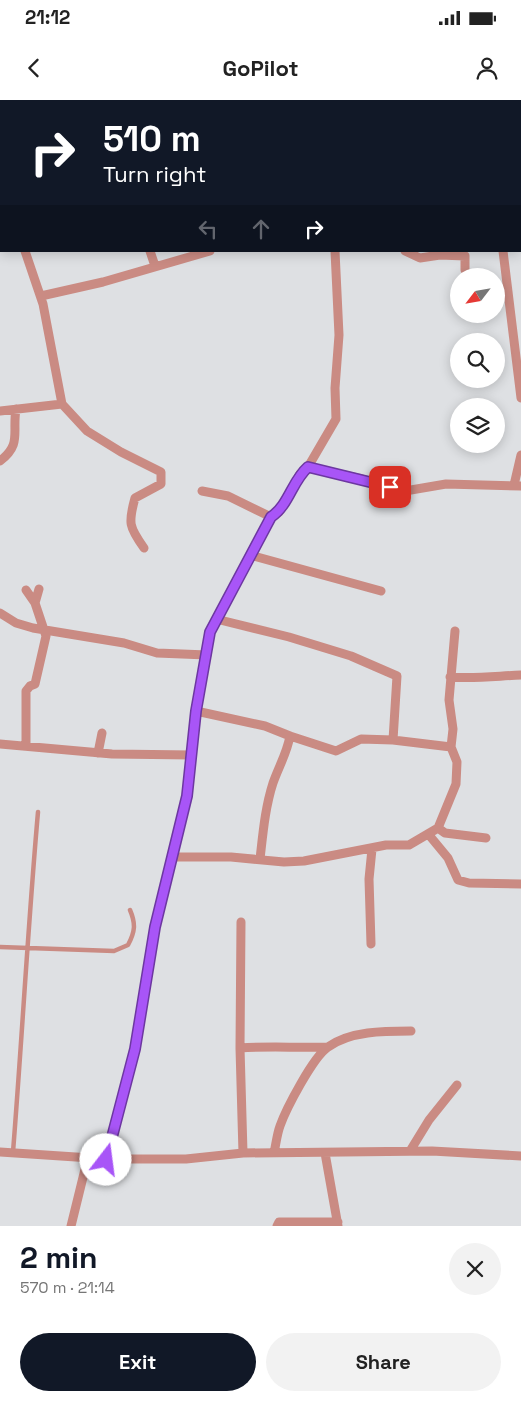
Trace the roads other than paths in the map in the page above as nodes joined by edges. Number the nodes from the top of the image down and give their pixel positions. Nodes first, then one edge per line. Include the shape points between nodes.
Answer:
1 (26, 252) edge
2 (150, 252) edge
3 (206, 252) edge
4 (335, 252) edge
5 (407, 252) edge
6 (503, 252) edge
7 (155, 266) junction
8 (465, 268) edge
9 (41, 296) junction
10 (521, 398) edge
11 (62, 404) junction
12 (16, 409) junction
13 (0, 411) edge
14 (521, 455) edge
15 (0, 461) edge
16 (308, 467) junction
17 (517, 485) edge
18 (202, 491) dead end
19 (271, 517) junction
20 (144, 548) dead end
21 (250, 555) junction
22 (39, 589) dead end
23 (26, 590) dead end
24 (381, 592) dead end
25 (35, 603) junction
26 (0, 613) edge
27 (216, 619) junction
28 (44, 629) junction
29 (455, 631) dead end
30 (207, 655) junction
31 (521, 675) edge
32 (450, 677) junction
33 (196, 711) junction
34 (102, 733) dead end
35 (290, 736) junction
36 (393, 740) junction
37 (0, 744) edge
38 (26, 746) junction
39 (451, 747) junction
40 (98, 753) junction
41 (192, 755) junction
42 (38, 812) dead end
43 (438, 828) junction
44 (429, 835) junction
45 (486, 838) dead end
46 (372, 849) junction
47 (172, 857) junction
48 (260, 859) junction
49 (521, 884) edge
50 (130, 910) dead end
51 (241, 922) dead end
52 (371, 944) dead end
53 (0, 947) edge
54 (26, 948) junction
55 (410, 1031) dead end
56 (327, 1047) junction
57 (240, 1048) junction
58 (457, 1085) dead end
59 (410, 1151) junction
60 (0, 1152) edge
61 (243, 1153) junction
62 (274, 1153) junction
63 (325, 1153) junction
64 (12, 1154) junction
65 (521, 1156) edge
66 (88, 1158) junction
67 (106, 1160) junction
68 (338, 1224) edge
69 (71, 1226) edge
70 (277, 1226) edge

1 - 9 street
2 - 7 street
3 - 7 street
4 - 16 street via 339,335 336,419
5 - 8 street via 420,258 465,256
6 - 10 street
7 - 9 street
9 - 11 street
11 - 12 street
11 - 20 street via 87,431 161,472 161,484 135,498 129,520 131,530
12 - 13 street
12 - 15 street via 15,444
14 - 17 street
16 - 17 street via 404,491 446,484
16 - 19 street via 300,474 279,512
18 - 19 street via 228,496
19 - 21 street
21 - 24 street
21 - 27 street
22 - 25 street
23 - 25 street
25 - 28 street
26 - 28 street via 16,623
27 - 30 street via 210,632
27 - 36 street via 344,653 397,676
28 - 30 street via 124,643 156,654
28 - 38 street via 46,636 35,684 26,691
29 - 32 street
30 - 33 street
31 - 32 street via 475,679
32 - 39 street
33 - 35 street via 265,726
33 - 41 street
34 - 40 street
35 - 36 street via 336,751 361,739
35 - 48 street via 266,809
36 - 39 street
37 - 38 street
38 - 40 street
39 - 43 street via 457,762 456,784
40 - 41 street
41 - 47 street via 187,796
42 - 54 lane
43 - 44 street
43 - 45 street via 445,833
44 - 46 street via 409,845
44 - 49 street via 448,858 458,880
46 - 48 street via 304,861
46 - 52 street via 369,879
47 - 48 street
47 - 67 street via 155,927 135,1049
50 - 54 lane via 135,921 134,934 128,945 114,950
51 - 57 street
53 - 54 lane
54 - 64 lane
55 - 56 street via 378,1031 346,1038
56 - 57 street via 272,1045
56 - 62 street via 306,1074 289,1107 280,1126
57 - 61 street
58 - 59 street via 429,1120
59 - 63 street
59 - 65 street
60 - 64 street
61 - 62 street
61 - 67 street via 186,1160
62 - 63 street
63 - 68 street
64 - 66 street
66 - 67 street
66 - 69 street
68 - 70 street via 279,1222

